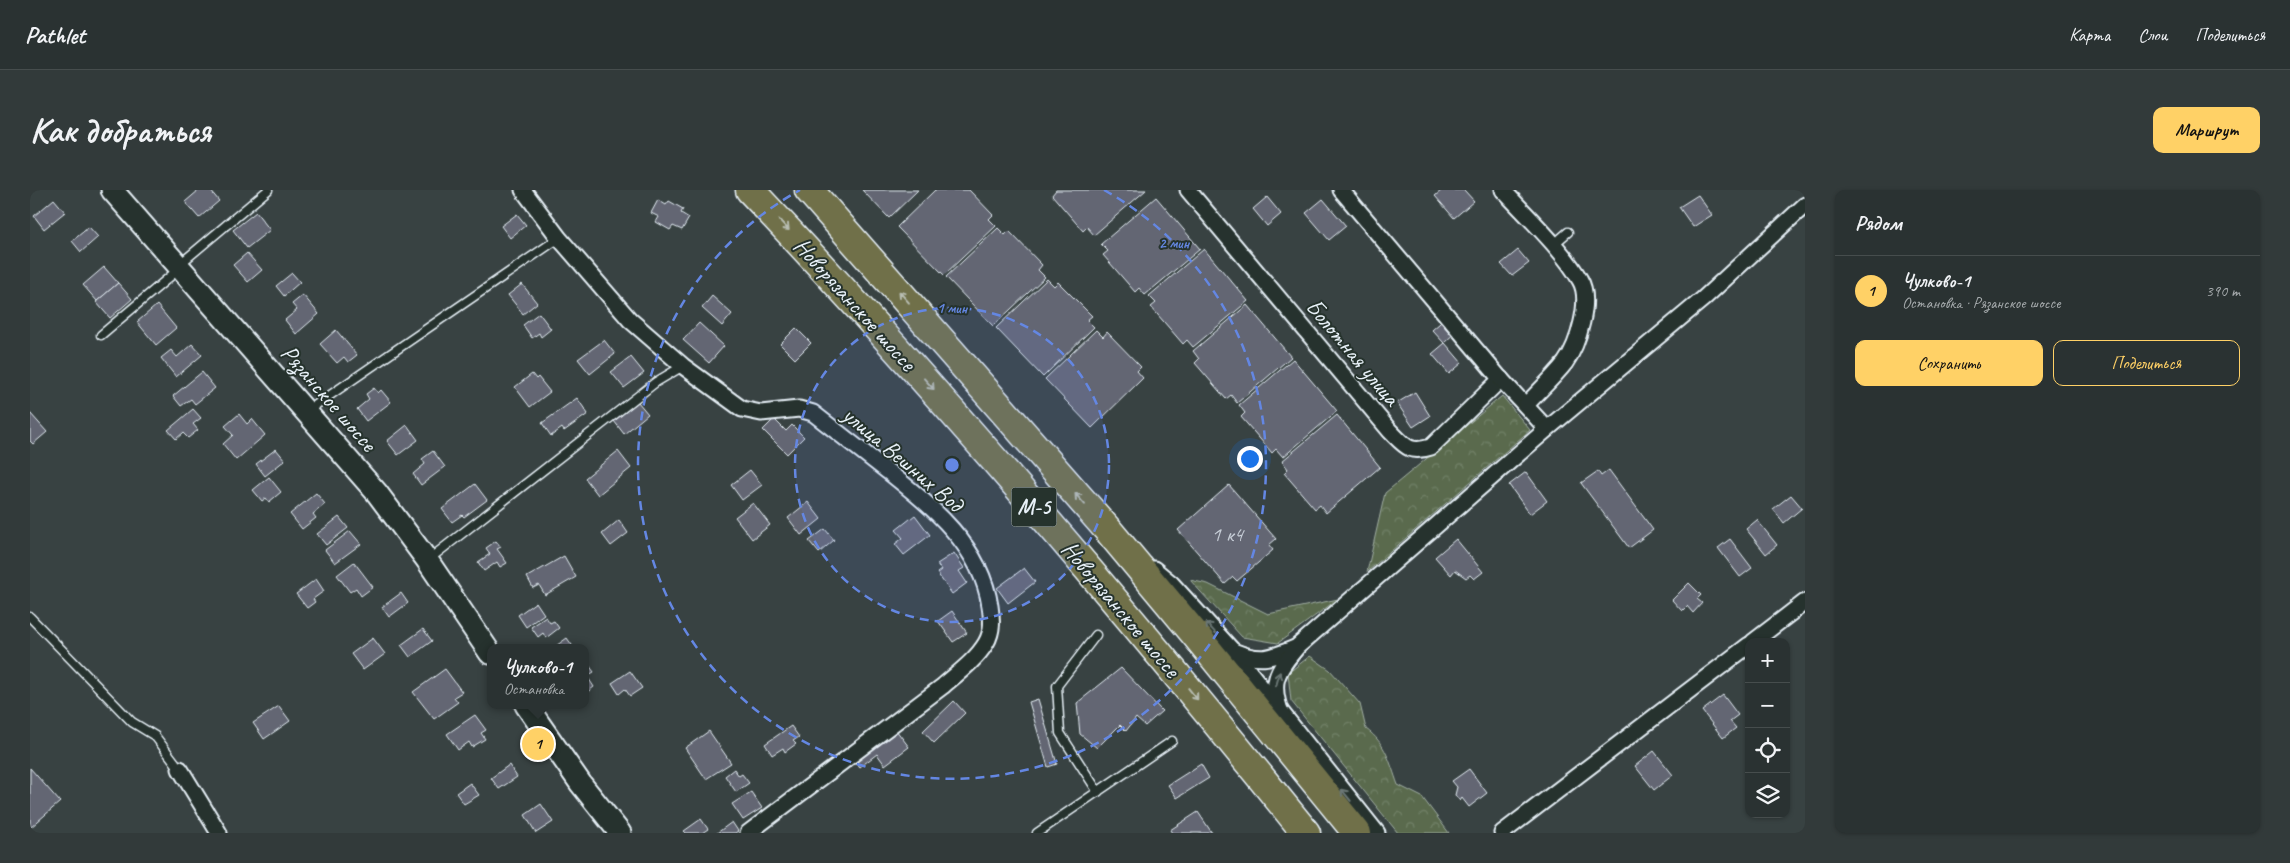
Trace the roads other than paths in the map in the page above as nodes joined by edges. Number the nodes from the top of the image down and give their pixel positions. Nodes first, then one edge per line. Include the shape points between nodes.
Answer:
1 (112, 190) edge
2 (268, 190) edge
3 (523, 190) edge
4 (750, 190) edge
5 (809, 190) edge
6 (1188, 190) edge
7 (1341, 190) edge
8 (1504, 190) edge
9 (1805, 205) edge
10 (1568, 232) dead end
11 (559, 238) junction
12 (1552, 244) junction
13 (179, 266) junction
14 (101, 335) dead end
15 (683, 366) junction
16 (1501, 379) junction
17 (1526, 405) junction
18 (307, 411) junction
19 (1547, 429) junction
20 (1108, 530) junction
21 (427, 560) junction
22 (1805, 602) edge
23 (30, 617) edge
24 (1096, 635) dead end
25 (1758, 638) edge
26 (1298, 646) junction
27 (1745, 648) edge
28 (487, 649) edge
29 (1232, 650) junction
30 (529, 709) edge
31 (1282, 716) junction
32 (1172, 741) dead end
33 (180, 769) joint
34 (1098, 792) junction
35 (220, 833) edge
36 (620, 833) edge
37 (748, 833) edge
38 (1037, 833) edge
39 (1306, 833) edge
40 (1357, 833) edge
41 (1377, 833) edge
42 (1502, 833) edge

1 - 13 main road, Рязанское шоссе
2 - 13 lane
3 - 11 street, улица Вешних Вод
4 -> 39 highway, Новорязанское шоссе / М-5 via 939,396 1192,692
20 -> 5 highway, Новорязанское шоссе / М-5
6 - 16 street, Болотная улица via 1390,431 1408,448 1419,451 1431,446
7 - 16 street
8 - 12 street
9 - 19 street via 1703,300
10 - 12 lane
11 - 15 street, улица Вешних Вод via 630,320
11 - 18 lane
12 - 17 street via 1581,281 1582,327 1566,362
13 - 14 lane
13 - 18 main road, Рязанское шоссе
15 - 21 lane via 656,382
15 - 37 street, улица Вешних Вод via 742,410 761,413 799,409 813,413 930,505 971,555 988,592 993,624 987,642 943,686
16 - 17 street
17 - 19 street
18 - 21 main road, Рязанское шоссе via 377,493
19 - 26 street
29 -> 20 street via 1171,583
20 - 40 highway, Новорязанское шоссе / М-5
21 - 28 main road, Рязанское шоссе
22 - 25 street
23 - 33 lane via 132,722 154,736
24 - 34 lane via 1057,686 1060,733
26 - 29 street via 1276,656 1253,659
31 -> 26 street via 1275,697 1276,681 1283,664
27 - 42 street
29 - 31 street
30 - 36 main road via 580,784
41 -> 31 street
32 - 34 lane
33 - 35 street
34 - 38 lane

